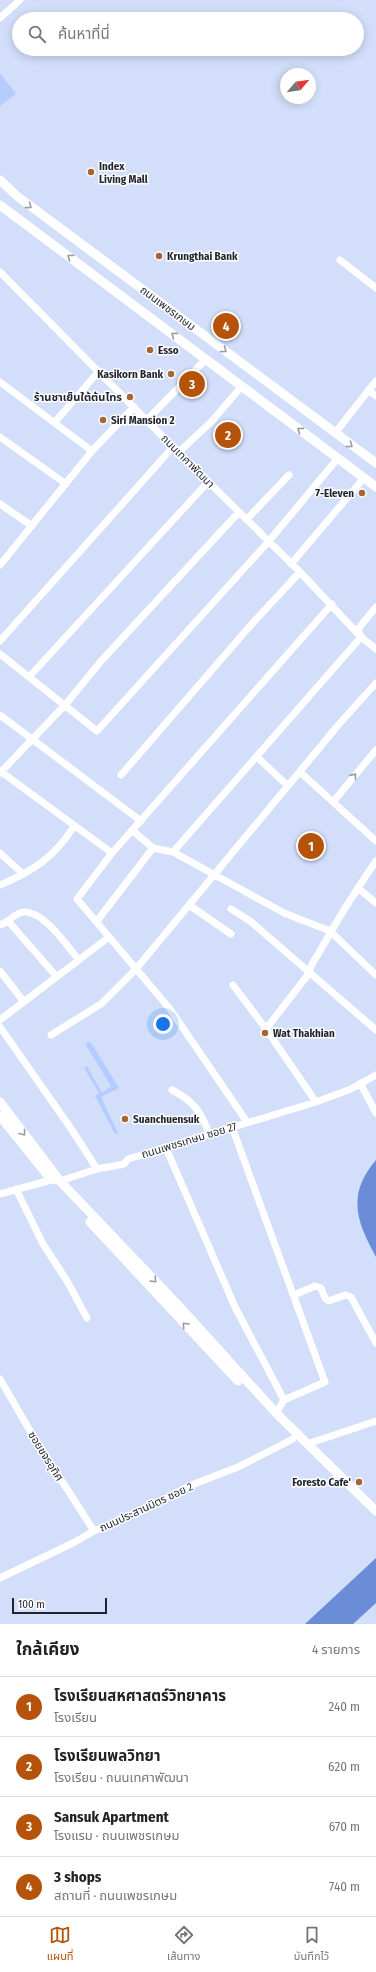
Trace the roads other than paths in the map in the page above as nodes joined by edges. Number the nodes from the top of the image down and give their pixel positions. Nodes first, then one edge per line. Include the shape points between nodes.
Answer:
1 (20, 0) edge
2 (0, 18) edge
3 (0, 180) edge
4 (0, 205) edge
5 (340, 260) dead end
6 (0, 272) edge
7 (376, 288) edge
8 (166, 307) junction
9 (155, 320) junction
10 (206, 359) junction
11 (99, 371) junction
12 (376, 381) edge
13 (0, 382) edge
14 (242, 386) junction
15 (368, 390) junction
16 (376, 396) edge
17 (291, 400) junction
18 (134, 407) junction
19 (280, 414) junction
20 (147, 420) junction
21 (55, 422) junction
22 (335, 434) junction
23 (0, 437) edge
24 (176, 450) junction
25 (92, 451) junction
26 (338, 458) junction
27 (376, 464) edge
28 (289, 475) dead end
29 (364, 478) junction
30 (208, 482) junction
31 (66, 484) junction
32 (376, 487) edge
33 (0, 504) edge
34 (240, 512) junction
35 (247, 519) junction
36 (32, 526) junction
37 (269, 542) junction
38 (3, 557) edge
39 (291, 564) junction
40 (0, 565) edge
41 (300, 572) junction
42 (332, 604) junction
43 (376, 607) edge
44 (361, 637) junction
45 (0, 641) edge
46 (376, 650) edge
47 (0, 654) edge
48 (29, 677) junction
49 (376, 683) edge
50 (65, 705) junction
51 (0, 715) edge
52 (31, 739) junction
53 (376, 750) edge
54 (257, 757) junction
55 (0, 772) edge
56 (300, 772) junction
57 (121, 775) dead end
58 (288, 786) junction
59 (333, 802) junction
60 (141, 821) junction
61 (74, 826) junction
62 (133, 831) junction
63 (374, 836) edge
64 (153, 848) junction
65 (0, 852) edge
66 (172, 852) junction
67 (112, 853) junction
68 (376, 861) edge
69 (22, 874) junction
70 (214, 875) junction
71 (0, 884) edge
72 (358, 888) junction
73 (376, 903) edge
74 (189, 905) junction
75 (231, 909) dead end
76 (8, 921) junction
77 (97, 921) junction
78 (0, 925) edge
79 (330, 930) junction
80 (231, 934) dead end
81 (109, 937) junction
82 (79, 960) junction
83 (136, 969) junction
84 (0, 971) edge
85 (310, 972) junction
86 (376, 975) edge
87 (57, 977) junction
88 (233, 985) dead end
89 (24, 1002) junction
90 (0, 1020) edge
91 (0, 1027) edge
92 (266, 1030) junction
93 (376, 1030) edge
94 (51, 1034) dead end
95 (376, 1075) edge
96 (360, 1084) junction
97 (172, 1090) dead end
98 (0, 1102) edge
99 (316, 1102) junction
100 (376, 1113) edge
101 (0, 1116) edge
102 (247, 1122) junction
103 (232, 1127) junction
104 (209, 1134) junction
105 (166, 1148) junction
106 (97, 1169) junction
107 (56, 1181) junction
108 (16, 1189) junction
109 (0, 1194) edge
110 (294, 1295) junction
111 (87, 1318) dead end
112 (376, 1343) edge
113 (0, 1379) edge
114 (253, 1393) junction
115 (284, 1400) junction
116 (276, 1413) junction
117 (376, 1421) edge
118 (293, 1439) junction
119 (307, 1444) junction
120 (374, 1511) edge
121 (94, 1531) junction
122 (0, 1578) edge

1 - 2 street
3 -> 8 main road, ถนนเพชรเกษม via 16,196
9 -> 4 main road, ถนนเพชรเกษม
5 - 7 street
6 - 11 street, ถนนเทศาพัฒนา
8 - 9 main road
8 -> 17 main road, ถนนเพชรเกษม
10 -> 9 main road, ถนนเพชรเกษม
10 - 14 main road, ถนนเพชรเกษม
10 - 20 street
11 - 18 street, ถนนเทศาพัฒนา
11 - 21 street
12 - 15 street
13 - 21 street
14 - 19 main road, ถนนเพชรเกษม
14 - 24 street via 212,421
15 - 16 street
15 - 22 street
17 - 19 main road
17 - 22 main road, ถนนเพชรเกษม
18 - 20 street, ถนนเทศาพัฒนา
18 - 25 street
26 -> 19 main road, ถนนเพชรเกษม
20 - 24 street, ถนนเทศาพัฒนา
21 - 25 street
22 -> 27 main road, ถนนเพชรเกษม
23 - 31 street
24 - 30 street, ถนนเทศาพัฒนา
24 - 45 street
25 - 31 street
26 - 29 main road, ถนนเพชรเกษม
26 - 37 street
28 - 35 street
29 - 32 main road, ถนนเพชรเกษม
29 - 39 street
30 - 34 street, ถนนเทศาพัฒนา
30 - 48 street
31 - 36 street
33 - 36 street
34 - 35 street, ถนนเทศาพัฒนา
34 - 50 street via 102,660
35 - 37 street, ถนนเทศาพัฒนา
36 - 38 street
37 - 39 street, ถนนเทศาพัฒนา
37 - 50 street via 97,731
38 - 40 street
39 - 41 street, ถนนเทศาพัฒนา
41 - 42 street, ถนนเทศาพัฒนา
41 - 57 street
42 - 44 street, ถนนเทศาพัฒนา
42 - 60 street
43 - 44 street via 358,629
44 - 46 street, ถนนเทศาพัฒนา
44 - 54 street
47 - 48 street
48 - 50 street
49 - 56 street
50 - 52 street
51 - 52 street
52 - 55 street
52 - 60 street
59 -> 53 street
54 - 58 street
54 - 66 street
55 - 61 street
56 - 58 street
56 - 59 street
58 - 70 street
59 - 63 street
60 - 62 street
61 - 67 street
61 - 69 street via 65,841 50,857
62 - 64 street
62 - 67 street
64 - 66 street
64 - 77 street
65 - 69 street
66 - 70 street
67 - 77 street via 77,899
68 - 72 street
69 - 71 street
70 - 74 street
70 - 79 street via 284,913
72 - 73 street
72 - 79 street
74 - 80 street
74 - 83 street
75 - 85 street via 250,921
76 - 78 street
76 - 82 street via 24,912 44,919
76 - 87 street
77 - 81 street
79 - 85 street via 310,965
79 - 86 street
81 - 82 street
81 - 83 street
82 - 87 street
83 - 94 street via 101,1004
83 - 102 street via 170,1009
84 - 89 street
85 - 92 street
85 - 93 street
87 - 89 street
88 - 92 street
89 - 90 street
91 - 106 street
92 - 99 street
95 - 96 street, ถนนเพชรเกษม ซอย 27
96 - 99 street, ถนนเพชรเกษม ซอย 27
96 - 100 street
97 - 104 street via 202,1113
98 -> 107 main road
99 - 102 street, ถนนเพชรเกษม ซอย 27
101 - 107 main road
102 - 103 street, ถนนเพชรเกษม ซอย 27
103 - 104 street, ถนนเพชรเกษม ซอย 27
103 - 110 street
104 - 105 street, ถนนเพชรเกษม ซอย 27
105 - 106 street, ถนนเพชรเกษม ซอย 27 via 128,1159 124,1164
105 - 115 street via 235,1307
106 - 107 street, ถนนเพชรเกษม ซอย 27
107 - 108 street, ถนนเพชรเกษม ซอย 27
107 - 114 main road via 178,1305
108 - 109 street, ถนนเพชรเกษม ซอย 27
108 - 111 street via 43,1244
110 - 112 street via 315,1286 321,1288 329,1301 345,1295 351,1297
110 - 115 street via 325,1382
113 - 121 street, ซอยขจรอุทิศ
114 - 116 main road
114 - 118 main road
115 - 116 street
116 - 119 main road
117 - 119 street
118 - 120 main road
118 - 121 street, ถนนประสานมิตร ซอย 2 via 238,1467 189,1486 150,1507
119 - 120 main road
121 - 122 street, ถนนประสานมิตร ซอย 2

